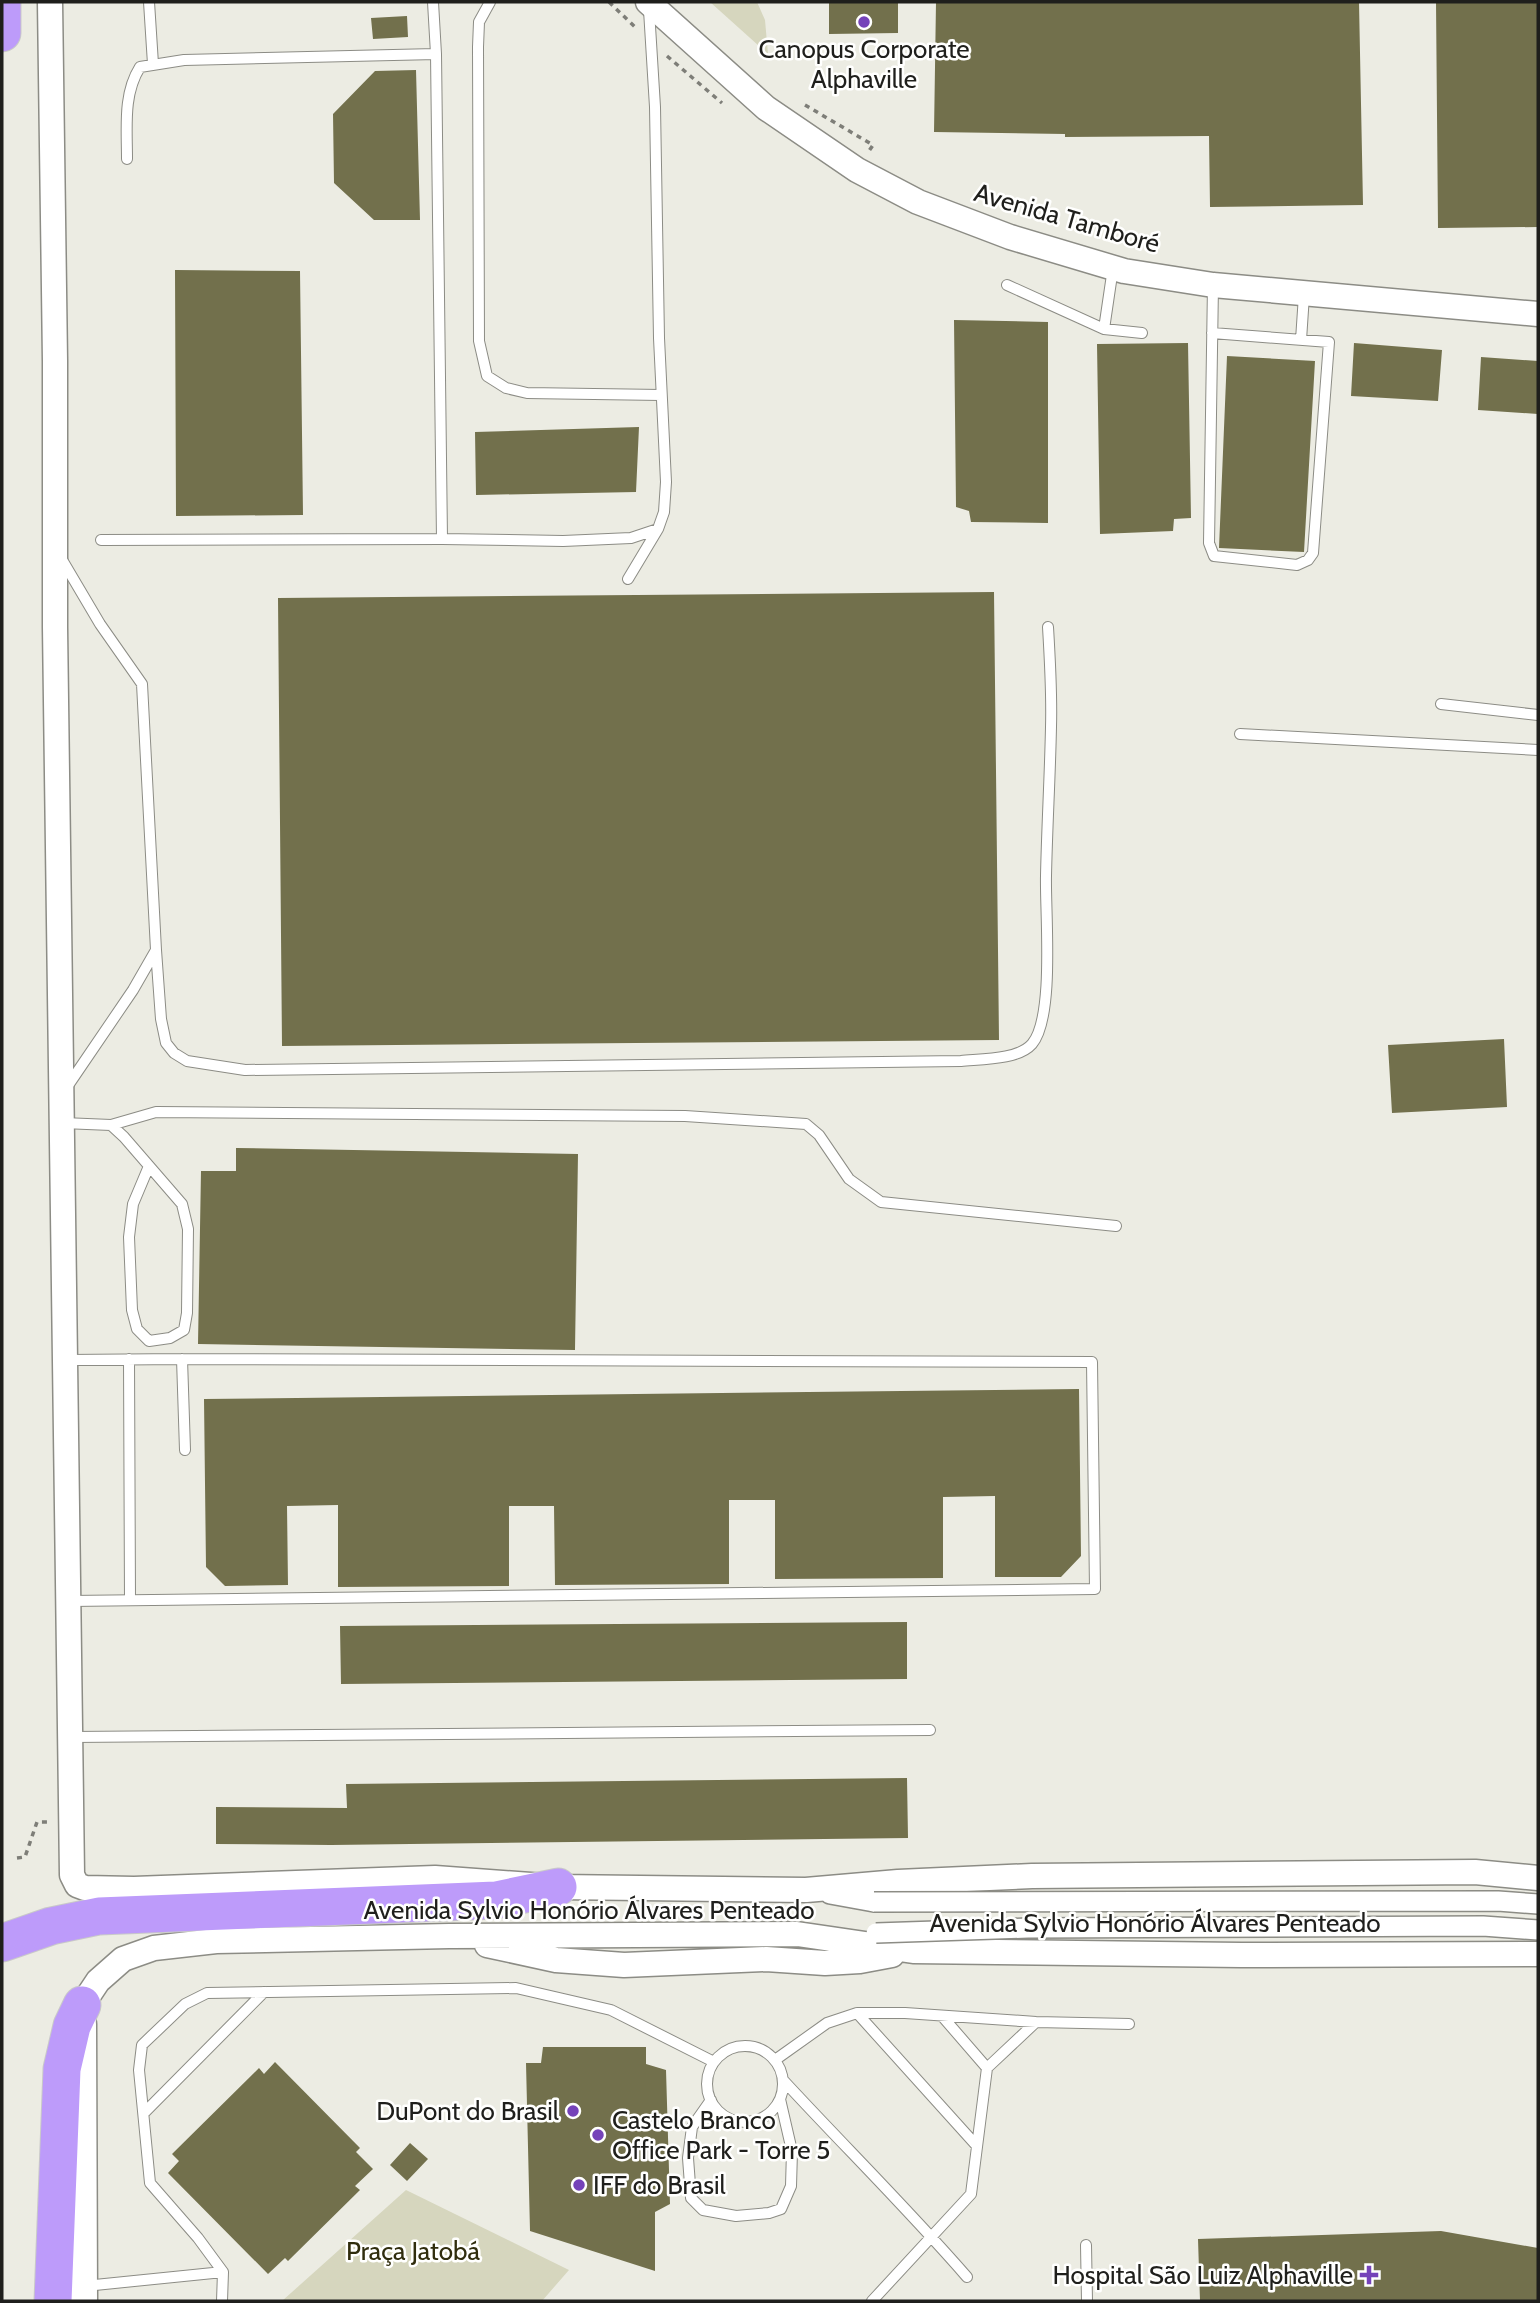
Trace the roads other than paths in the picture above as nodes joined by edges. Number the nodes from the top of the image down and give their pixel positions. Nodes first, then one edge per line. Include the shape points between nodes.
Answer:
1 (2, 2) edge
2 (50, 2) edge
3 (149, 2) edge
4 (433, 2) edge
5 (490, 2) edge
6 (648, 2) edge
7 (2, 33) edge
8 (436, 54) junction
9 (153, 64) junction
10 (127, 159) dead end
11 (1113, 267) junction
12 (1007, 285) dead end
13 (1213, 285) junction
14 (1304, 293) junction
15 (1538, 314) edge
16 (1104, 328) junction
17 (1142, 333) dead end
18 (1212, 333) junction
19 (1301, 340) junction
20 (662, 395) junction
21 (657, 529) junction
22 (442, 539) junction
23 (101, 540) dead end
24 (54, 546) junction
25 (628, 579) dead end
26 (1048, 626) dead end
27 (1441, 704) dead end
28 (1538, 715) edge
29 (1240, 734) dead end
30 (1538, 750) edge
31 (156, 950) junction
32 (61, 1097) junction
33 (62, 1123) junction
34 (111, 1125) junction
35 (149, 1166) junction
36 (1116, 1226) dead end
37 (129, 1359) junction
38 (182, 1359) junction
39 (64, 1360) junction
40 (185, 1450) dead end
41 (130, 1600) junction
42 (70, 1601) junction
43 (930, 1730) dead end
44 (68, 1737) junction
45 (1530, 1878) edge
46 (558, 1887) junction
47 (806, 1890) junction
48 (1538, 1904) edge
49 (1538, 1930) edge
50 (797, 1934) junction
51 (449, 1936) junction
52 (2, 1943) edge
53 (913, 1951) junction
54 (1527, 1953) edge
55 (264, 1992) junction
56 (82, 2005) joint
57 (858, 2013) junction
58 (942, 2016) junction
59 (1036, 2022) junction
60 (1129, 2024) dead end
61 (775, 2060) junction
62 (714, 2062) junction
63 (987, 2068) junction
64 (783, 2080) junction
65 (711, 2099) junction
66 (780, 2099) junction
67 (144, 2113) junction
68 (976, 2145) junction
69 (932, 2237) junction
70 (1086, 2245) dead end
71 (223, 2272) junction
72 (967, 2277) dead end
73 (73, 2296) edge
74 (222, 2301) edge
75 (872, 2301) edge
76 (1087, 2301) edge

1 - 7 highway
2 - 24 street
3 - 9 lane
4 - 8 lane
5 - 20 lane via 479,22 478,47 479,341 487,376 506,388 527,393
6 - 11 street, Avenida Tamboré via 766,108 858,170 918,202 996,232
6 - 20 lane
8 - 9 lane
8 - 22 lane
9 - 10 lane via 140,67 132,80
11 - 13 street, Avenida Tamboré
11 - 16 lane
12 - 16 lane
13 - 14 street, Avenida Tamboré
13 - 18 lane
14 - 15 street, Avenida Tamboré
14 - 19 lane
16 - 17 lane
18 - 19 lane
18 - 19 lane via 1209,543 1214,556 1282,565 1297,565 1313,553 1329,342
20 - 21 lane via 666,482 664,512
21 - 22 lane via 631,538 597,540
21 - 25 lane
22 - 23 lane
24 - 31 lane via 142,684
24 - 32 street
26 - 31 lane via 1051,725 1045,992 1042,1021 1032,1044 1010,1056 961,1061 245,1070 187,1061 166,1043
27 - 28 lane
29 - 30 lane
31 - 32 lane
32 - 33 street
33 - 34 lane
33 - 39 street
34 - 35 lane
34 - 36 lane via 156,1111 685,1116 806,1124 819,1135 849,1180 881,1202
35 - 35 lane via 182,1204 188,1229 184,1330 170,1338 149,1340 137,1329 132,1310 129,1237 132,1204
37 - 38 lane
37 - 39 lane
37 - 41 lane
38 - 40 lane
38 - 41 lane via 1092,1363 1095,1589
39 - 42 street
41 - 42 lane
42 - 44 street
43 - 44 lane
44 - 46 street, Avenida Sylvio Honório Álvares Penteado via 72,1875 77,1885 85,1888 435,1878
45 - 47 street, Avenida Sylvio Honório Álvares Penteado via 1475,1872 1032,1876
45 - 54 street
46 - 47 street, Avenida Sylvio Honório Álvares Penteado
46 - 52 highway via 496,1900 99,1916
47 - 48 street, bridge via 874,1902
49 - 50 street, bridge via 1483,1926 1028,1928
50 - 51 street, Avenida Sylvio Honório Álvares Penteado
50 - 53 street, Avenida Sylvio Honório Álvares Penteado
51 - 53 street via 556,1960 624,1965 766,1959 825,1963
51 - 56 street, Avenida Sylvio Honório Álvares Penteado via 216,1941 154,1948 123,1959
53 - 54 street, Avenida Sylvio Honório Álvares Penteado
55 - 62 lane via 516,1988 611,2010
55 - 67 lane
55 - 67 lane via 207,1993 185,2004 142,2045 139,2070
56 - 73 highway via 62,2069
57 - 58 lane
57 - 61 lane via 827,2023
57 - 68 lane
58 - 59 lane
58 - 63 lane
59 - 60 lane
59 - 63 lane
61 - 62 lane via 758,2047 746,2045 733,2047
61 - 64 lane
62 - 65 lane via 708,2074
63 - 68 lane
64 - 66 lane
64 - 69 lane
65 - 66 lane via 718,2110 739,2122 764,2117
65 - 66 lane via 692,2127 688,2158 691,2198 702,2210 736,2216 781,2209 791,2186 792,2151
67 - 71 lane via 150,2183
68 - 69 lane via 971,2194
69 - 72 lane
69 - 75 lane
70 - 76 lane
71 - 73 lane
71 - 74 lane

